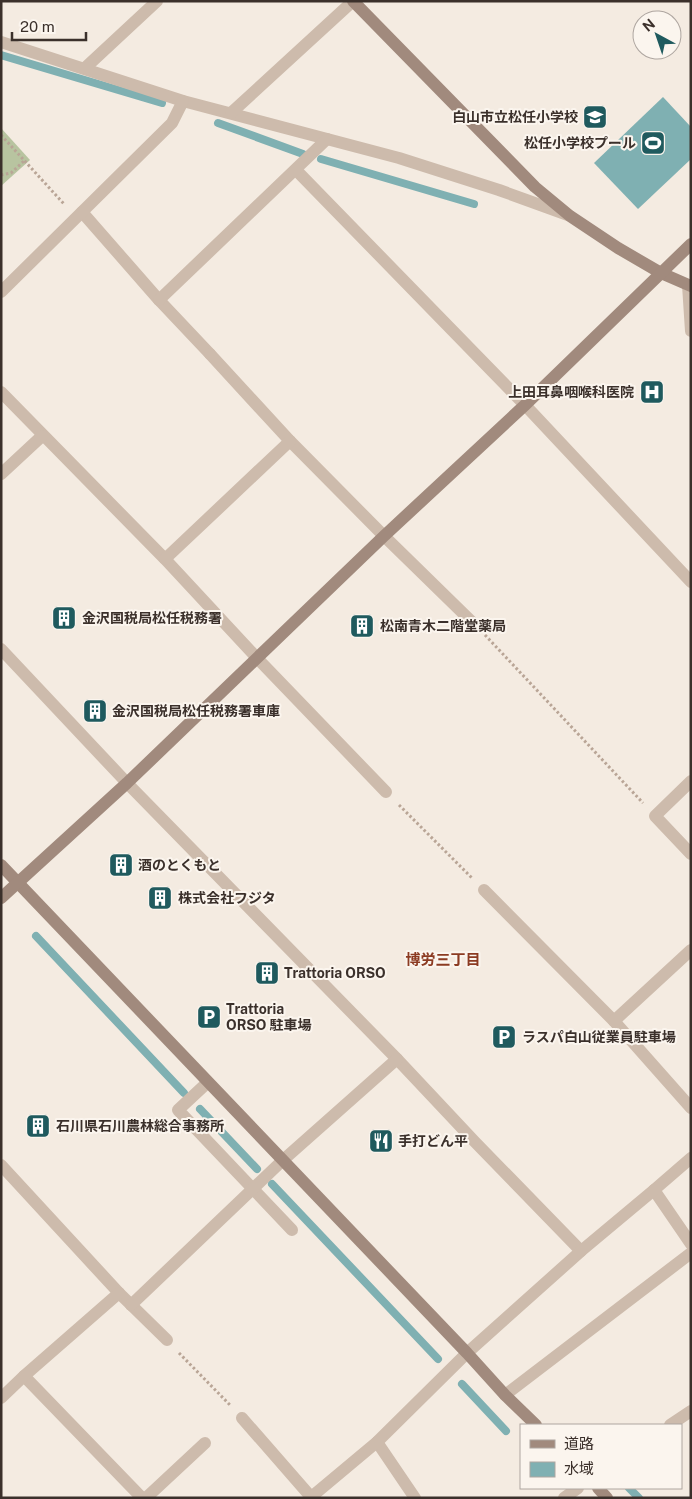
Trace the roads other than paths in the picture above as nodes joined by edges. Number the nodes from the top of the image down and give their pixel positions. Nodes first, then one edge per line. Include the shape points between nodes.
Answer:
1 (156, 1) edge
2 (353, 1) edge
3 (1, 42) edge
4 (85, 68) junction
5 (183, 101) junction
6 (232, 113) junction
7 (327, 139) junction
8 (296, 170) junction
9 (79, 215) junction
10 (570, 216) junction
11 (691, 244) edge
12 (661, 273) junction
13 (689, 285) edge
14 (1, 292) edge
15 (159, 300) junction
16 (691, 331) edge
17 (1, 392) edge
18 (525, 405) junction
19 (42, 436) junction
20 (290, 441) junction
21 (1, 474) edge
22 (384, 536) junction
23 (165, 559) junction
24 (691, 582) edge
25 (472, 622) road end
26 (1, 649) edge
27 (256, 658) junction
28 (691, 781) edge
29 (127, 782) junction
30 (386, 792) road end
31 (691, 854) edge
32 (1, 865) edge
33 (18, 883) junction
34 (484, 890) road end
35 (1, 898) edge
36 (691, 950) edge
37 (614, 1021) junction
38 (397, 1059) junction
39 (208, 1083) junction
40 (691, 1108) edge
41 (691, 1158) edge
42 (282, 1161) junction
43 (1, 1165) edge
44 (253, 1189) junction
45 (654, 1190) junction
46 (292, 1230) dead end
47 (691, 1244) edge
48 (581, 1251) junction
49 (691, 1253) edge
50 (120, 1293) junction
51 (131, 1305) junction
52 (167, 1340) road end
53 (467, 1353) junction
54 (24, 1376) junction
55 (505, 1395) junction
56 (1, 1398) edge
57 (691, 1411) edge
58 (242, 1418) road end
59 (535, 1424) edge
60 (672, 1424) edge
61 (205, 1442) dead end
62 (376, 1442) junction
63 (577, 1489) edge
64 (311, 1497) edge
65 (144, 1498) edge
66 (415, 1498) edge
67 (564, 1498) edge

1 - 4 street
2 - 6 street
2 - 10 street via 535,186
3 - 4 street
4 - 5 street
5 - 6 street
5 - 9 street via 172,123
6 - 7 street
7 - 8 street
7 - 10 street via 500,190
8 - 15 street
8 - 18 street
9 - 14 street
9 - 15 street
10 - 12 street
11 - 12 street
12 - 13 street
12 - 18 street
13 - 16 street
15 - 20 street
17 - 19 street
18 - 22 street
18 - 24 street
19 - 21 street
19 - 23 street
20 - 22 street
20 - 23 street
22 - 25 street
22 - 27 street
23 - 27 street
26 - 29 street
27 - 29 street
27 - 30 street
28 - 31 street via 655,816
29 - 33 street
29 - 38 street
32 - 33 street
33 - 35 street
33 - 39 street
34 - 37 street
36 - 37 street
37 - 40 street
38 - 42 street
38 - 48 street
39 - 42 street
39 - 44 street via 178,1110
41 - 45 street
42 - 44 street
42 - 53 street
43 - 50 street
44 - 46 street
44 - 51 street
45 - 47 street
45 - 48 street
48 - 53 street
49 - 55 street
50 - 51 street
50 - 54 street
51 - 52 street
53 - 55 street
53 - 62 street
54 - 56 street
54 - 65 street
55 - 59 street
57 - 60 street
58 - 64 street
61 - 65 street
62 - 64 street
62 - 66 street
63 - 67 street

